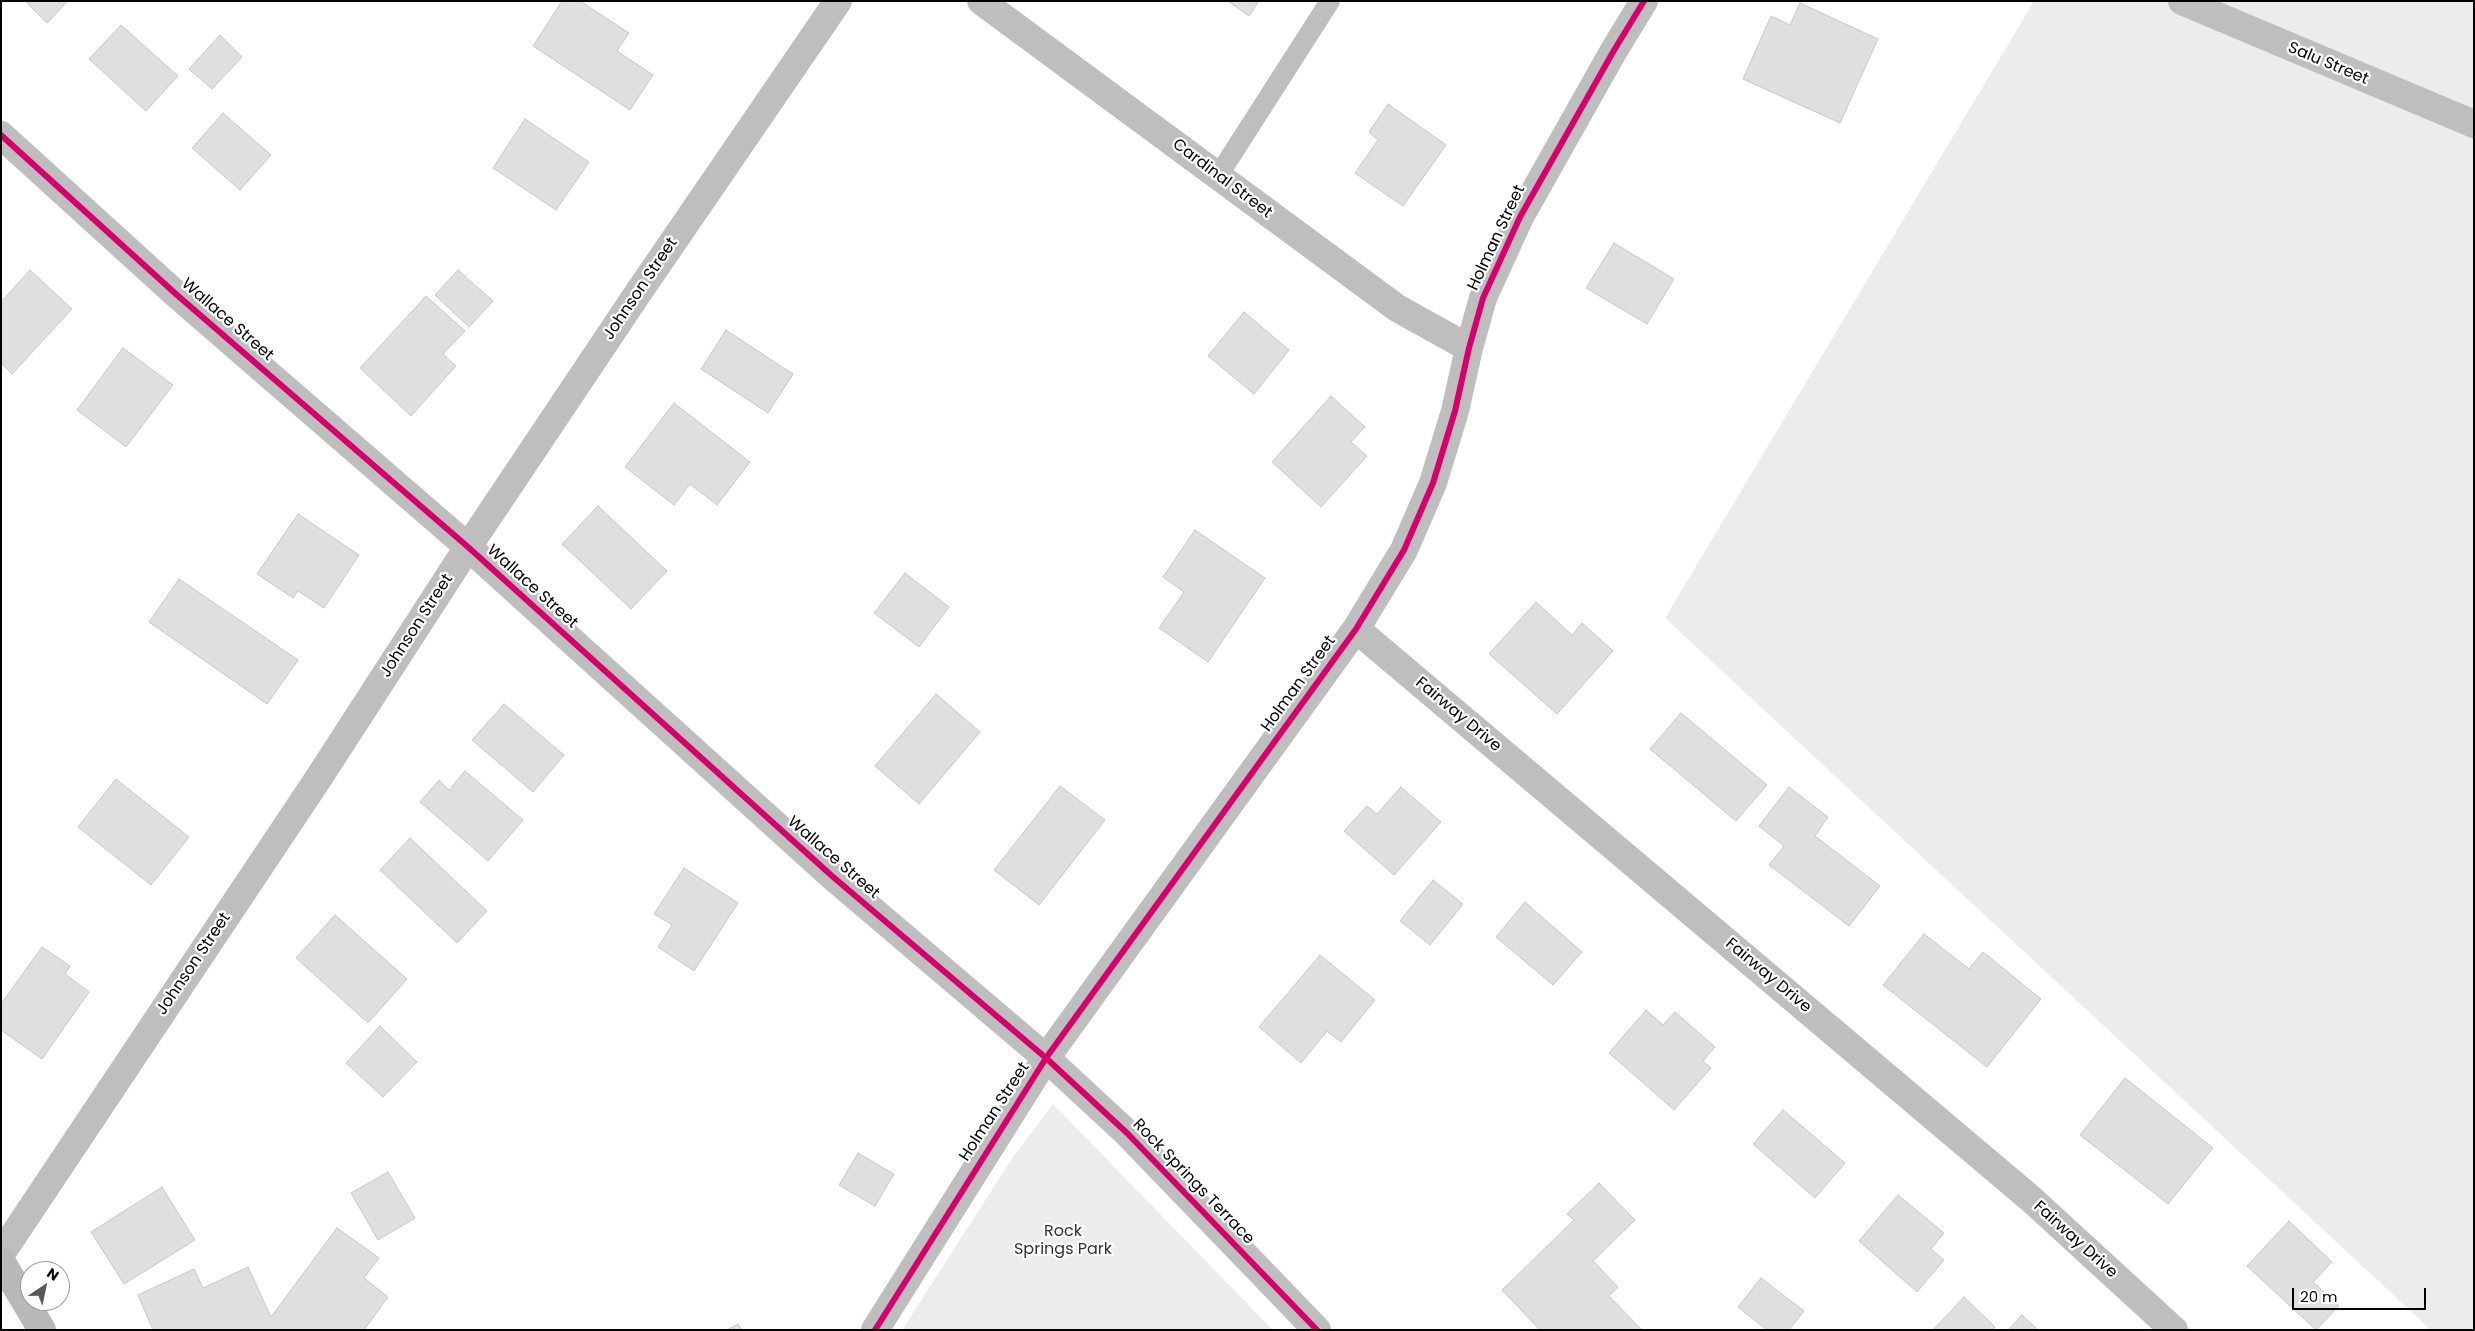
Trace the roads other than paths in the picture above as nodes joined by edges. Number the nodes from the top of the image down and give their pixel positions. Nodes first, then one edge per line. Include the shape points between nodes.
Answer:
1 (838, 1) edge
2 (981, 1) edge
3 (1330, 1) edge
4 (1644, 1) edge
5 (2182, 1) edge
6 (2474, 124) edge
7 (1, 136) edge
8 (1218, 176) junction
9 (1469, 348) junction
10 (468, 547) junction
11 (1356, 629) junction
12 (1046, 1058) junction
13 (1, 1254) edge
14 (1, 1261) edge
15 (42, 1330) edge
16 (875, 1330) edge
17 (1317, 1330) edge
18 (2174, 1330) edge

1 - 10 street, Johnson Street
2 - 8 street, Cardinal Street
3 - 8 lane
4 - 9 street, Holman Street via 1520,217 1483,298
5 - 6 street, Salu Street
7 - 10 street, Wallace Street via 177,295
8 - 9 street, Cardinal Street via 1397,308
9 - 11 street, Holman Street via 1455,411 1433,484 1404,550
10 - 12 street, Wallace Street via 832,876
10 - 13 street, Johnson Street via 318,779
11 - 12 street, Holman Street
11 - 18 street, Fairway Drive via 2030,1198
12 - 16 street, Holman Street
12 - 17 street, Rock Springs Terrace via 1127,1133
14 - 15 main road

